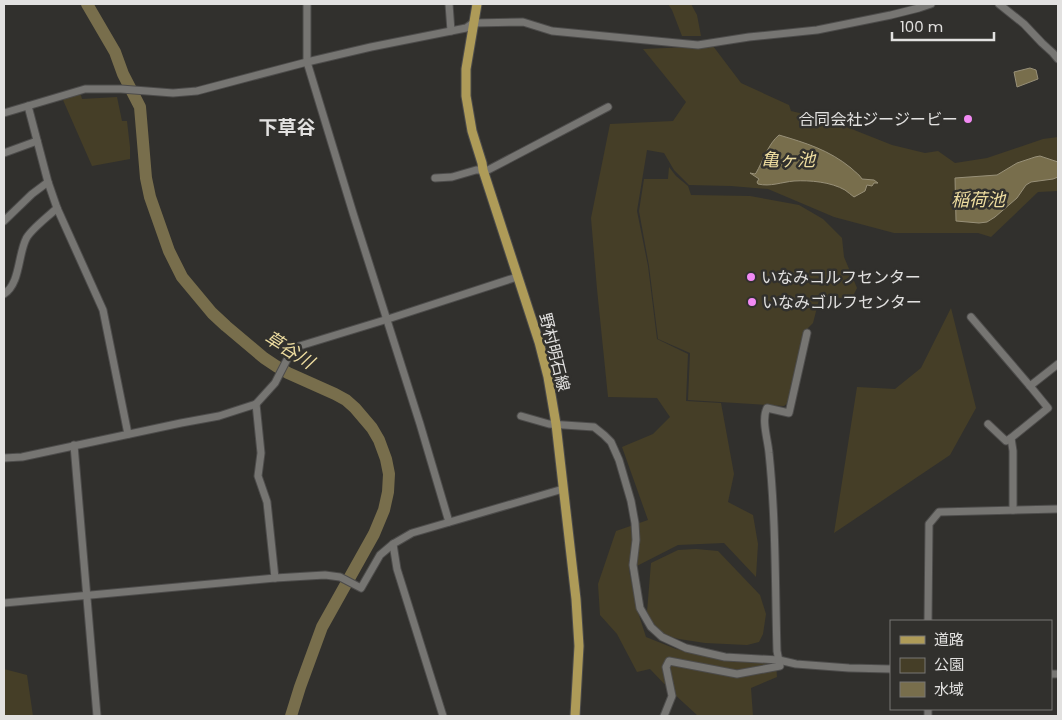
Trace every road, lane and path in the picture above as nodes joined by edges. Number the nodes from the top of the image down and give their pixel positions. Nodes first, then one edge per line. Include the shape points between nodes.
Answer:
1 (307, 4) edge
2 (449, 4) edge
3 (477, 4) edge
4 (931, 4) edge
5 (999, 4) edge
6 (473, 23) junction
7 (451, 31) junction
8 (1058, 59) edge
9 (307, 62) junction
10 (28, 106) junction
11 (608, 107) dead end
12 (4, 114) edge
13 (37, 141) junction
14 (4, 153) edge
15 (483, 170) junction
16 (435, 178) dead end
17 (48, 182) junction
18 (57, 208) junction
19 (4, 222) edge
20 (517, 277) junction
21 (4, 294) edge
22 (971, 316) dead end
23 (388, 320) junction
24 (807, 333) dead end
25 (1058, 364) edge
26 (1030, 386) junction
27 (256, 404) junction
28 (521, 416) dead end
29 (556, 424) junction
30 (988, 424) dead end
31 (128, 434) junction
32 (1010, 438) junction
33 (74, 445) junction
34 (4, 458) edge
35 (563, 489) junction
36 (1013, 510) junction
37 (1058, 510) edge
38 (449, 522) junction
39 (393, 544) junction
40 (274, 578) junction
41 (86, 596) junction
42 (4, 603) edge
43 (928, 620) edge
44 (779, 660) junction
45 (890, 669) edge
46 (97, 716) edge
47 (443, 716) edge
48 (575, 716) edge
49 (664, 716) edge

1 - 9 street
2 - 7 street
3 - 6 main road, 野村明石線
4 - 6 street via 817,30 698,44 552,31 523,22
5 - 8 street
6 - 7 street
6 - 15 main road, 野村明石線 via 466,69 466,96
7 - 9 street
9 - 10 street via 197,91 85,89
9 - 23 street
10 - 12 street
10 - 13 street
11 - 15 street
13 - 14 street
13 - 17 street
15 - 16 street
15 - 20 main road, 野村明石線
17 - 18 street
17 - 19 street
18 - 21 street via 26,238 14,281
18 - 31 street via 103,310
20 - 23 street
20 - 29 main road, 野村明石線 via 539,342
22 - 26 street
23 - 27 street via 292,348 274,383
23 - 38 street
24 - 44 street via 790,413 767,408 764,414 773,499
25 - 26 street
26 - 32 street via 1048,408
27 - 31 street via 219,416
27 - 40 street via 260,453 258,476 267,502
28 - 29 street
29 - 35 main road, 野村明石線
29 - 44 street via 594,427 611,442 619,460 635,523 633,565 640,608 651,628 686,648 726,657
30 - 32 street via 1006,441
31 - 33 street
32 - 36 street
33 - 34 street
33 - 41 street
35 - 38 street
35 - 48 main road, 野村明石線 via 579,646
36 - 37 street
36 - 43 street via 939,512 928,524
38 - 39 street via 412,533
39 - 40 street via 380,555 361,588 340,577 325,575
39 - 47 street via 397,569
40 - 41 street
41 - 42 street
41 - 46 street
44 - 45 street via 796,664
44 - 49 street via 780,666 737,674 669,661 666,667 672,696

